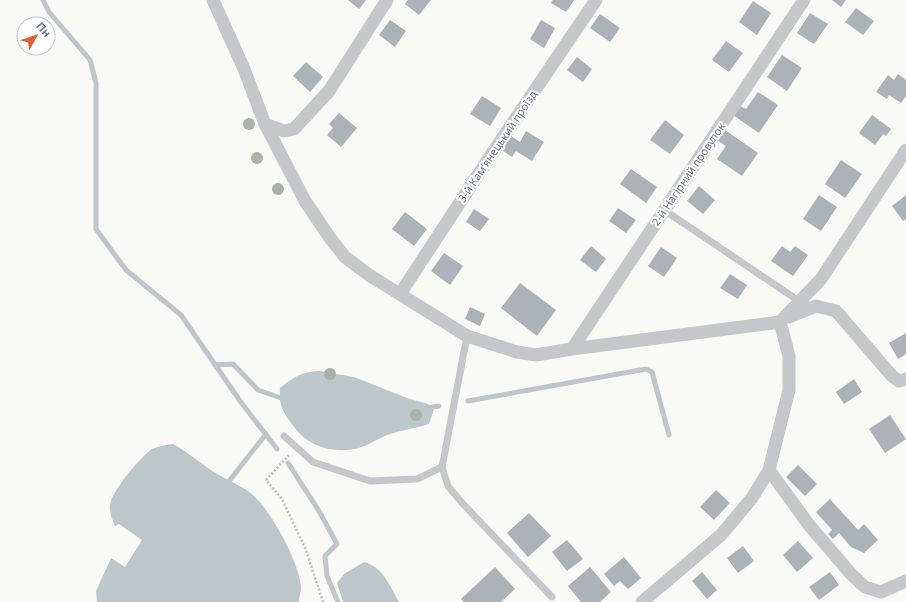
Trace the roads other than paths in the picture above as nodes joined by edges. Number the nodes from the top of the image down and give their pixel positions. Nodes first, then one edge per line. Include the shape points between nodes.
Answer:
1 (213, 0) edge
2 (387, 0) edge
3 (596, 0) edge
4 (804, 0) edge
5 (265, 124) junction
6 (906, 150) edge
7 (664, 210) junction
8 (821, 279) junction
9 (400, 294) junction
10 (799, 301) junction
11 (816, 306) junction
12 (780, 322) junction
13 (467, 336) junction
14 (572, 349) junction
15 (906, 379) edge
16 (284, 436) dead end
17 (442, 467) junction
18 (769, 470) junction
19 (906, 581) edge
20 (552, 597) dead end
21 (642, 602) edge

1 - 5 street
2 - 5 street via 329,91 294,129 284,130
3 - 9 street, 3-й Камʼянецький проїзд
4 - 7 street, 2-й Нагірний провулок
5 - 9 street via 305,201 345,258
6 - 8 street
7 - 10 lane
7 - 14 street, 2-й Нагірний провулок
8 - 10 street
8 - 11 street
9 - 13 street
10 - 12 street
11 - 12 street
11 - 15 street via 836,311 892,376 899,380
12 - 14 street
12 - 18 street via 789,356 789,390
13 - 14 street via 517,352 536,355
13 - 17 lane
16 - 17 lane via 313,462 370,481 417,479
17 - 20 lane via 448,486 463,504
18 - 19 street via 809,525 865,587 881,592
18 - 21 street via 752,498 721,535

